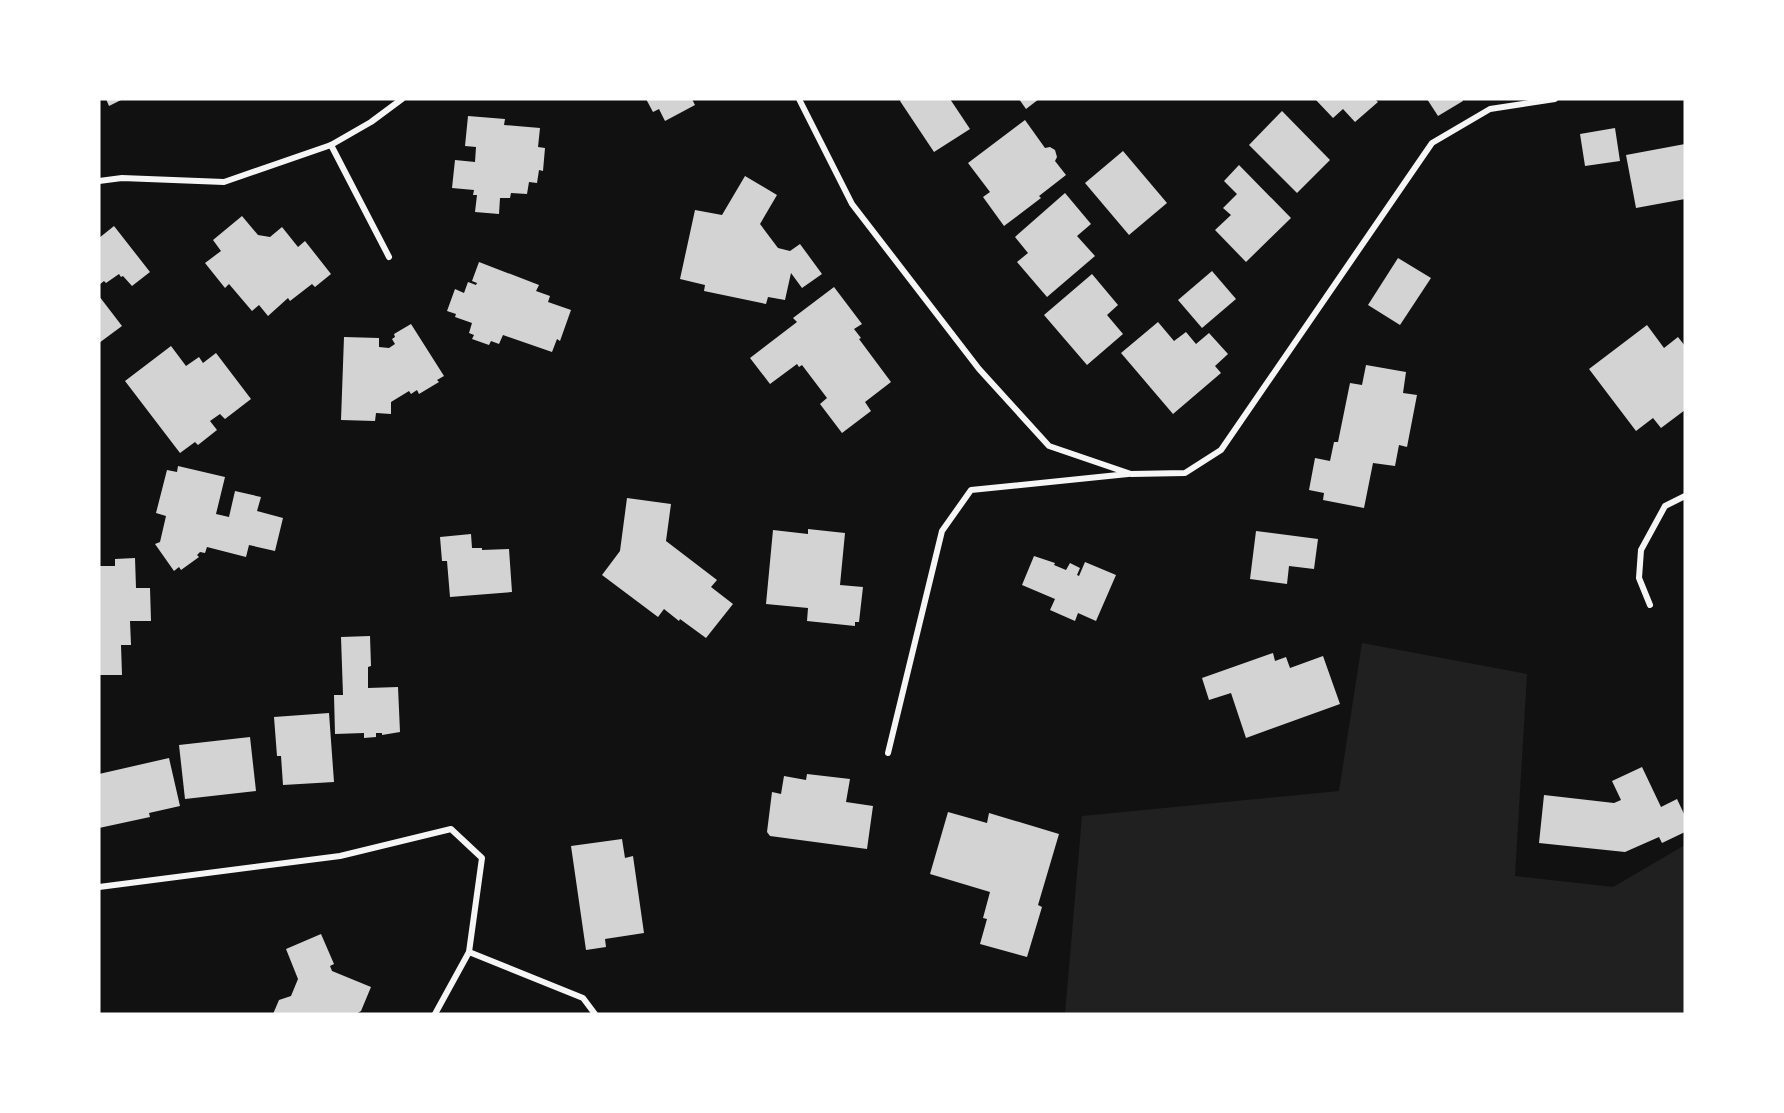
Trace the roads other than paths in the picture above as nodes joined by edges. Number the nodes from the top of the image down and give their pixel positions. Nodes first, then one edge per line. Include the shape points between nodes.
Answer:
1 (402, 99) edge
2 (799, 99) edge
3 (1555, 99) edge
4 (331, 146) junction
5 (99, 181) edge
6 (388, 258) dead end
7 (1131, 474) junction
8 (1685, 496) edge
9 (1650, 605) dead end
10 (888, 753) dead end
11 (99, 886) edge
12 (469, 952) junction
13 (435, 1014) edge
14 (595, 1014) edge

1 - 4 street
2 - 7 street via 852,204 979,369 1049,446
3 - 7 street via 1490,110 1432,143 1221,450 1185,473
4 - 5 street via 225,183 122,178
4 - 6 street
7 - 10 street via 971,490 942,531
8 - 9 street via 1665,506 1641,550 1639,578
11 - 12 street via 340,856 451,829 483,858
12 - 13 street
12 - 14 street via 583,998

